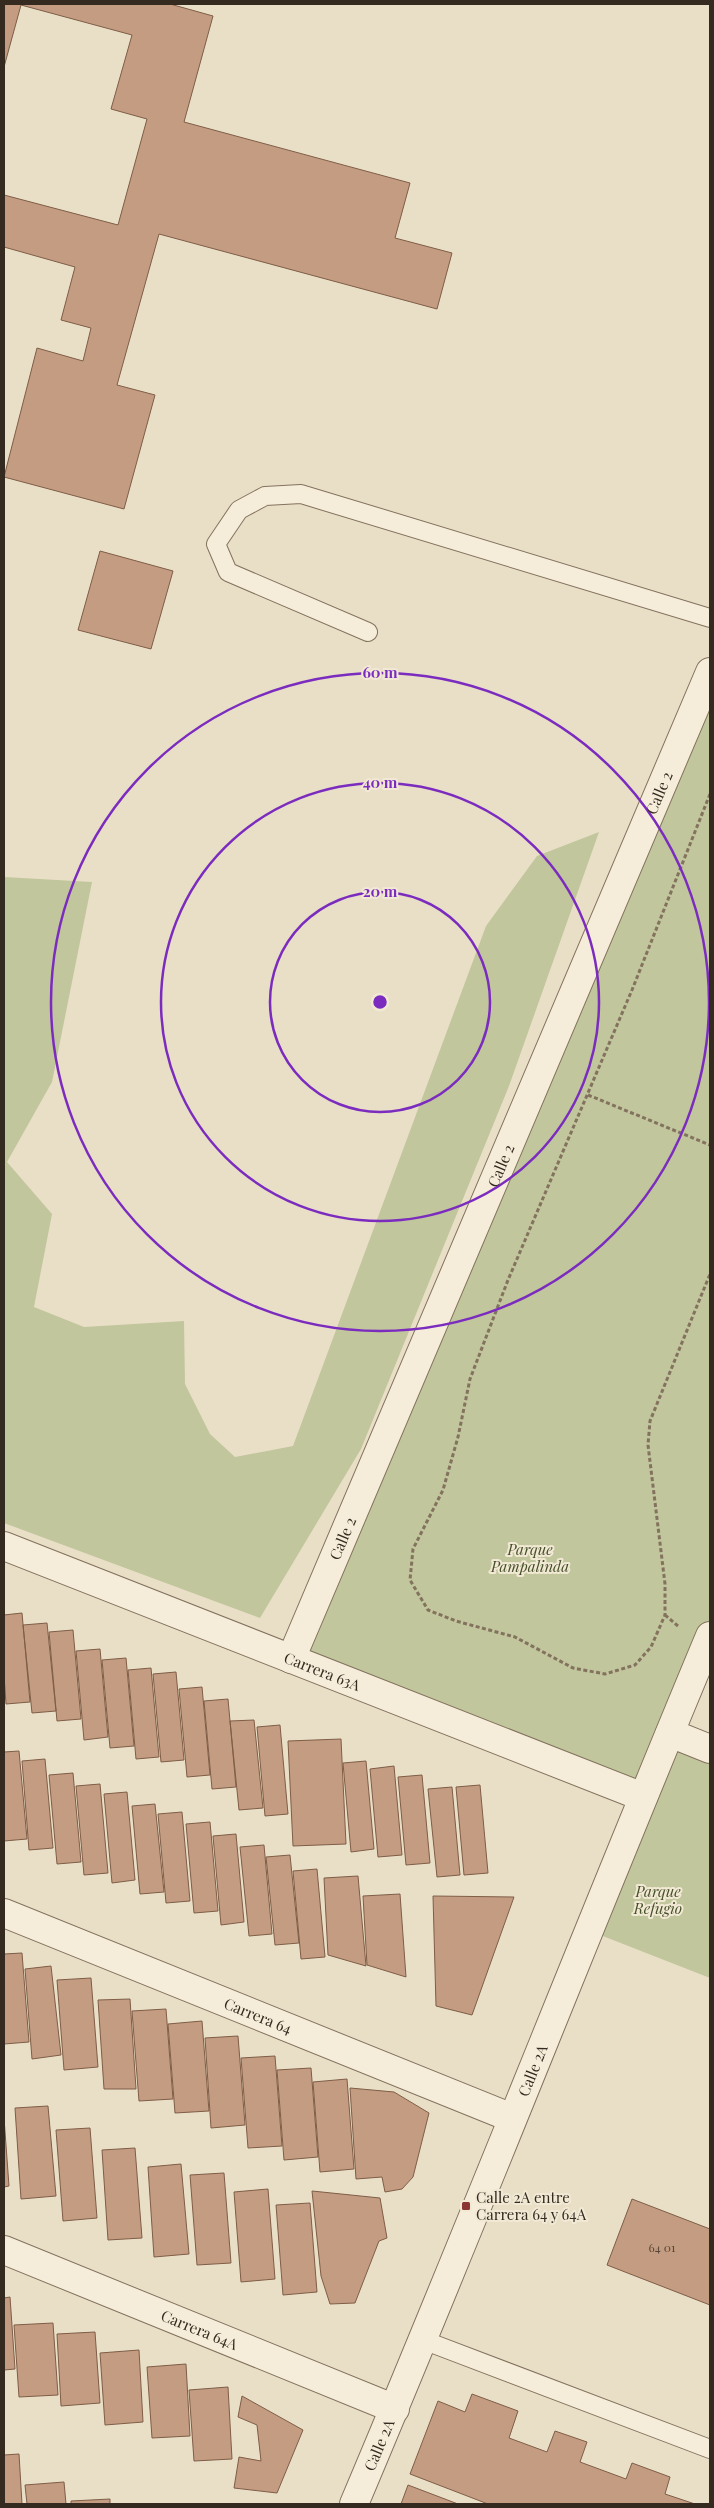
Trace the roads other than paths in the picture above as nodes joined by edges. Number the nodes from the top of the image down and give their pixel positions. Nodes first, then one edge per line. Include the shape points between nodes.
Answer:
1 (710, 618) edge
2 (368, 632) dead end
3 (710, 672) edge
4 (4, 1546) edge
5 (710, 1636) edge
6 (291, 1659) junction
7 (670, 1733) junction
8 (710, 1749) edge
9 (642, 1797) junction
10 (4, 1913) edge
11 (512, 2118) junction
12 (4, 2250) edge
13 (423, 2340) junction
14 (395, 2409) junction
15 (710, 2449) edge
16 (354, 2504) edge

1 - 2 lane via 301,494 265,496 239,510 216,544 228,572
3 - 6 street, Calle 2
4 - 6 street, Carrera 63A
5 - 7 street, Calle 2A
6 - 9 street, Carrera 63A
7 - 8 street
7 - 9 street, Calle 2A
9 - 11 street, Calle 2A
10 - 11 street, Carrera 64
11 - 13 street, Calle 2A
12 - 14 street, Carrera 64A
13 - 14 street, Calle 2A
13 - 15 lane
14 - 16 street, Calle 2A

